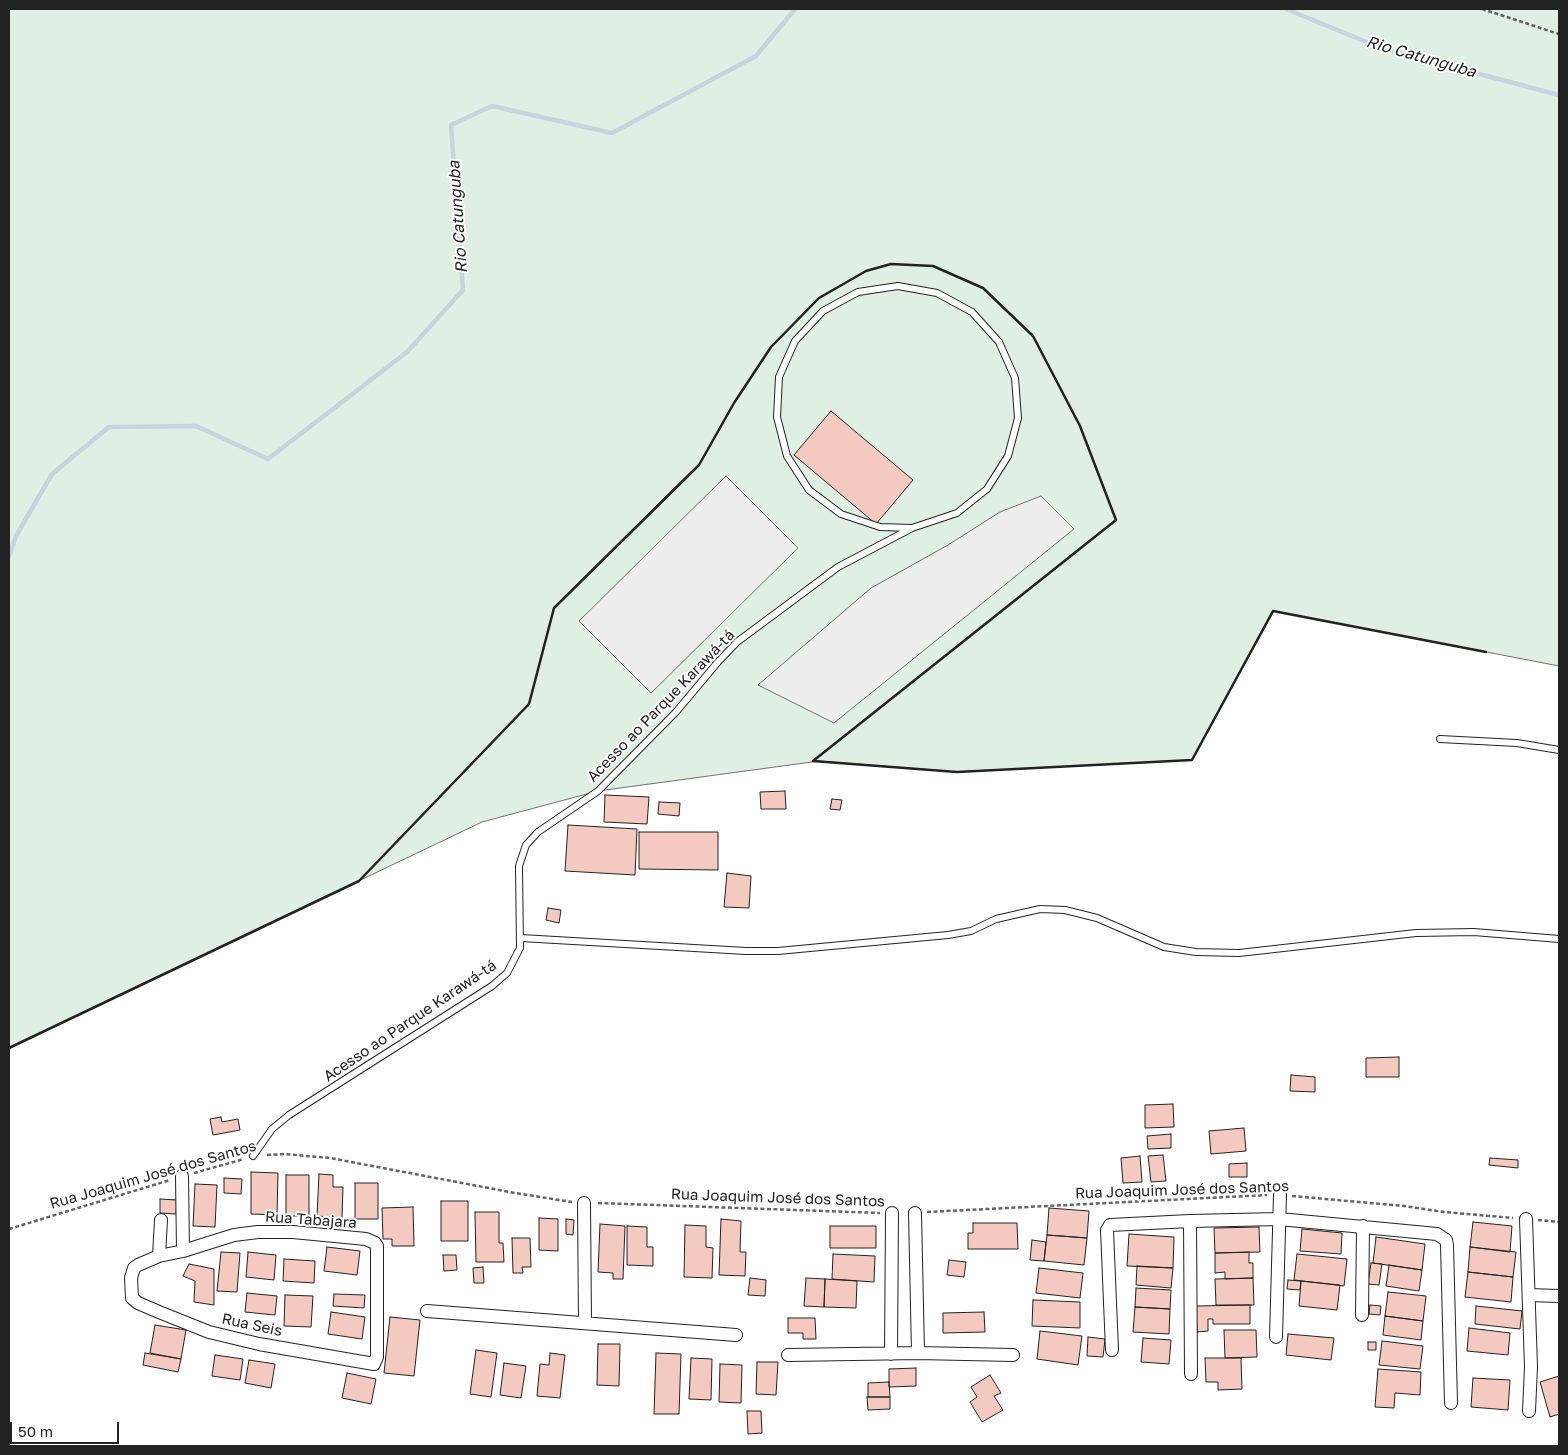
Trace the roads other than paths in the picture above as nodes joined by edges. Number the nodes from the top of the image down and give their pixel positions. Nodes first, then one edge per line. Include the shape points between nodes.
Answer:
1 (912, 528) junction
2 (1440, 739) dead end
3 (1559, 750) edge
4 (521, 938) junction
5 (1559, 939) edge
6 (253, 1156) road end
7 (182, 1176) road end
8 (1280, 1195) road end
9 (584, 1203) road end
10 (892, 1213) road end
11 (915, 1213) road end
12 (1279, 1219) junction
13 (1526, 1219) road end
14 (161, 1220) dead end
15 (1190, 1221) junction
16 (1363, 1226) junction
17 (184, 1251) junction
18 (159, 1256) junction
19 (1530, 1295) junction
20 (1559, 1296) edge
21 (427, 1310) dead end
22 (1362, 1315) dead end
23 (585, 1322) junction
24 (736, 1335) dead end
25 (1276, 1337) dead end
26 (1112, 1350) dead end
27 (918, 1353) junction
28 (788, 1354) dead end
29 (891, 1354) junction
30 (1012, 1355) dead end
31 (372, 1365) joint
32 (1191, 1374) dead end
33 (1451, 1403) dead end
34 (1529, 1411) dead end

1 - 1 lane, Acesso ao Parque Karawá-tá via 880,527 841,514 809,490 787,456 776,417 779,377 795,340 823,311 858,292 898,286 937,293 972,312 999,342 1015,378 1018,418 1008,456 987,489 957,513
1 - 4 lane, Acesso ao Parque Karawá-tá via 838,567 737,642 676,712 598,791 531,839 519,866
2 - 3 lane via 1517,743
4 - 5 lane via 778,951 948,935 1040,909 1065,910 1097,918 1164,947 1196,952 1239,953 1416,933 1474,932
4 - 6 lane, Acesso ao Parque Karawá-tá via 514,962 492,986 290,1115 272,1128
7 - 17 street
8 - 12 street
9 - 23 street
10 - 29 street
11 - 27 street
12 - 15 street
12 - 16 street
12 - 25 street
13 - 19 street
14 - 18 street
15 - 26 street via 1108,1227
15 - 32 street
16 - 22 street
16 - 33 street via 1437,1234 1446,1240
17 - 18 street
17 - 31 street, Rua Tabajara via 234,1235 258,1232 294,1232 366,1239 375,1243 377,1357
18 - 31 street, Rua Seis via 134,1268 132,1298 138,1303 209,1332
19 - 20 street
19 - 34 street
21 - 23 street
23 - 24 street
27 - 29 street
27 - 30 street
28 - 29 street

